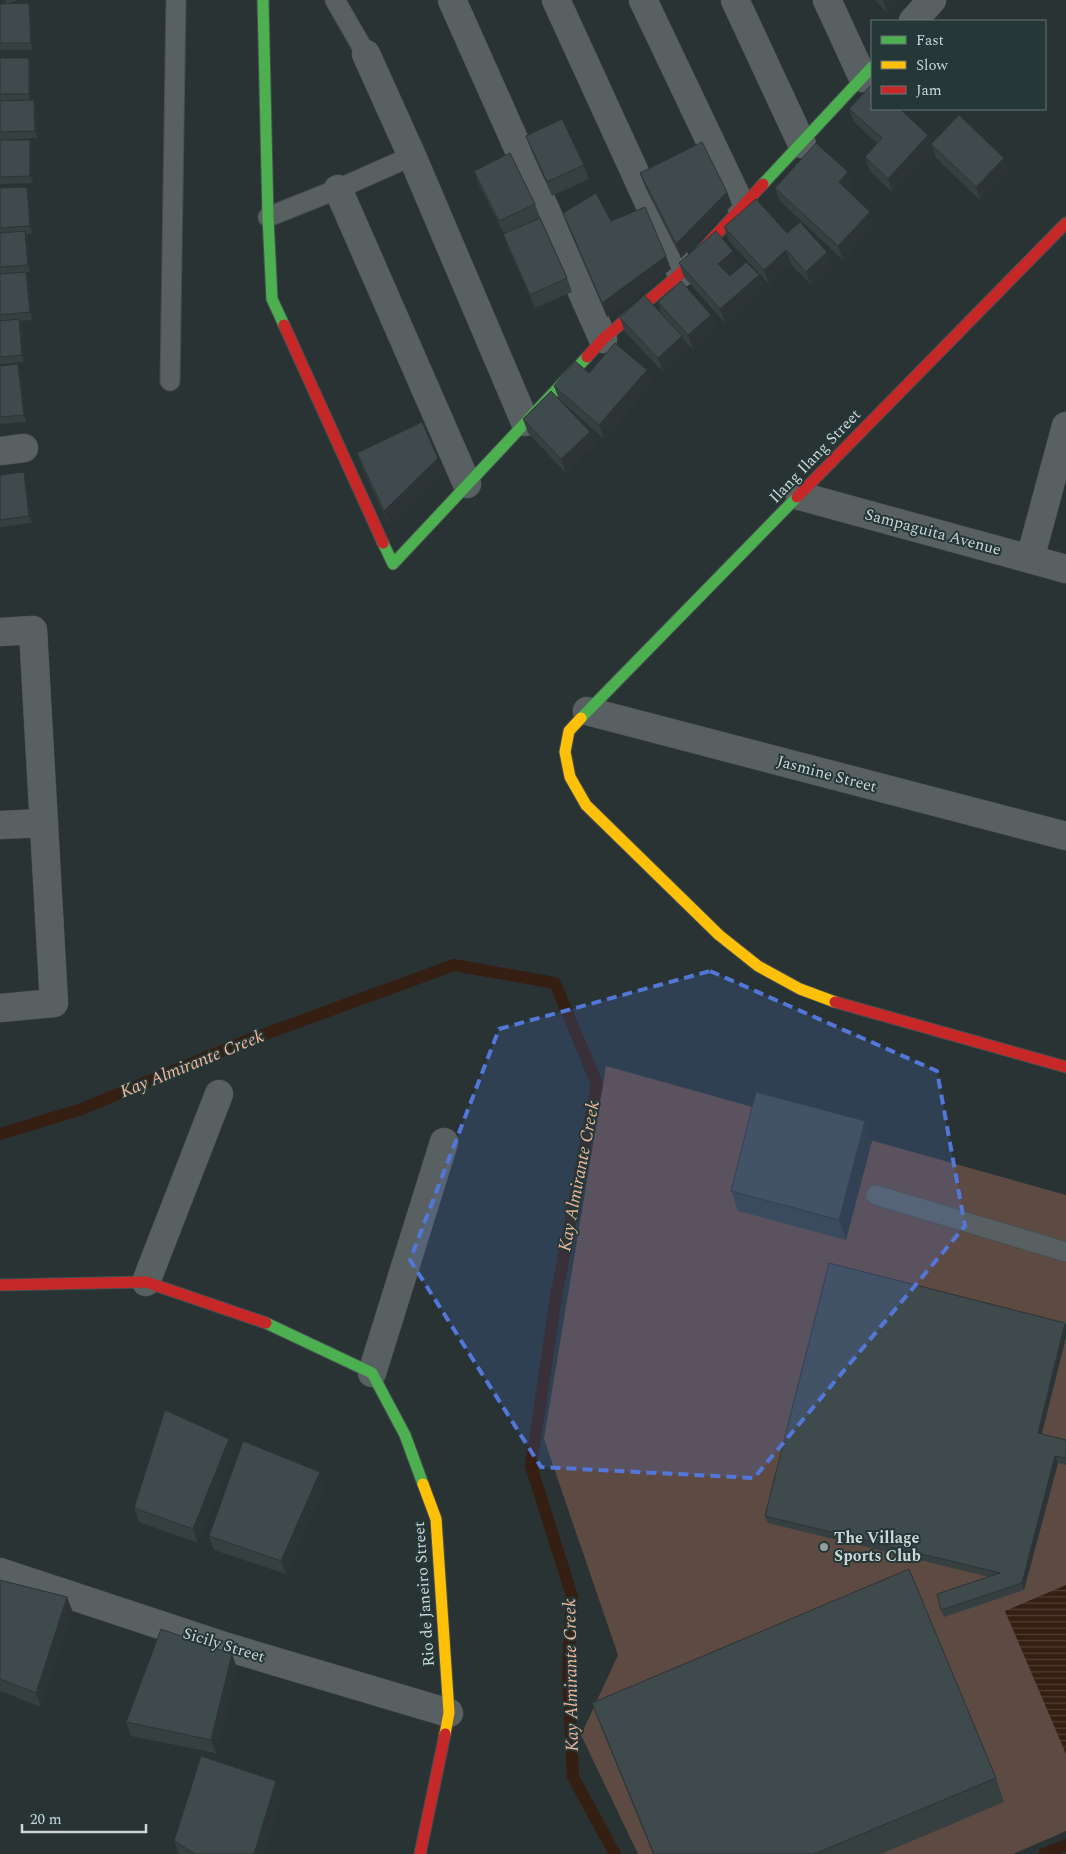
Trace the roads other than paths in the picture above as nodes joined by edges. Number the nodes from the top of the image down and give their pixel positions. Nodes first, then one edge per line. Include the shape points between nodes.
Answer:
1 (176, 0) edge
2 (263, 0) edge
3 (336, 0) edge
4 (452, 0) edge
5 (556, 0) edge
6 (643, 0) edge
7 (735, 0) edge
8 (827, 0) edge
9 (932, 0) edge
10 (914, 20) edge
11 (366, 54) joint
12 (867, 73) edge
13 (802, 144) junction
14 (412, 156) junction
15 (338, 189) junction
16 (742, 208) junction
17 (268, 218) junction
18 (1066, 223) edge
19 (681, 273) junction
20 (603, 339) junction
21 (170, 381) dead end
22 (525, 422) junction
23 (1066, 426) edge
24 (467, 484) junction
25 (800, 496) junction
26 (1030, 559) junction
27 (1066, 569) edge
28 (0, 632) edge
29 (587, 711) junction
30 (44, 823) junction
31 (0, 825) edge
32 (1066, 836) edge
33 (0, 1008) edge
34 (1066, 1067) edge
35 (219, 1094) dead end
36 (444, 1142) dead end
37 (876, 1195) dead end
38 (1066, 1252) edge
39 (146, 1282) junction
40 (0, 1285) edge
41 (372, 1373) junction
42 (0, 1572) edge
43 (449, 1713) junction
44 (420, 1854) edge

1 - 21 lane
2 - 17 street
3 - 11 lane
4 - 20 street
5 - 19 street
6 - 16 street
7 - 13 street
8 - 12 street
9 - 10 street
11 - 14 street
12 - 13 street
13 - 16 street
14 - 15 lane
14 - 22 street
15 - 17 lane
15 - 24 street
16 - 19 street
17 - 24 street via 272,299 393,564
18 - 25 street, Ilang Ilang Street
19 - 20 street
20 - 22 street
22 - 24 street
23 - 26 street
25 - 26 street, Sampaguita Avenue
25 - 29 street, Ilang Ilang Street
26 - 27 street, Sampaguita Avenue
28 - 30 street via 33,630
29 - 32 street, Jasmine Street
29 - 34 street, Ilang Ilang Street via 569,731 565,752 570,777 586,805 719,935 758,966 800,989 841,1004
30 - 31 street
30 - 33 street via 54,1003
35 - 39 street
36 - 41 street
37 - 38 lane
39 - 40 street
39 - 41 street via 276,1326
41 - 43 street, Rio de Janeiro Street via 405,1435 436,1519
42 - 43 street, Sicily Street via 227,1647
43 - 44 street, Rio de Janeiro Street

